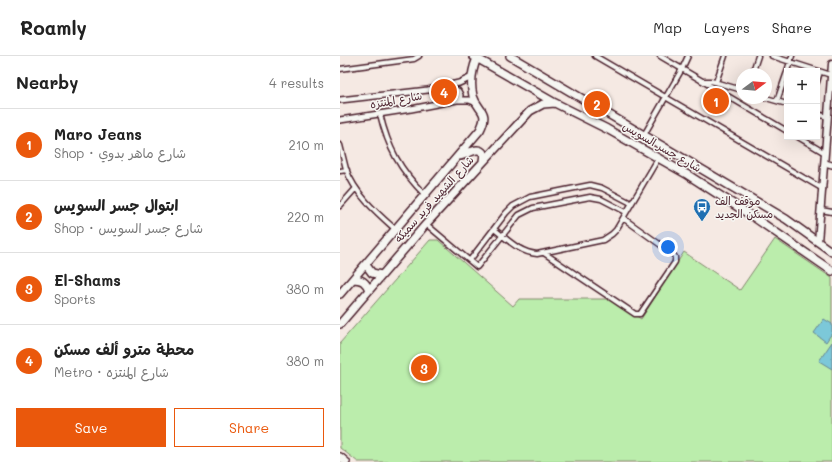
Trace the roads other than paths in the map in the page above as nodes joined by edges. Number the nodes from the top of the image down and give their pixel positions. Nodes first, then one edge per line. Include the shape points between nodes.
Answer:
1 (419, 56) edge
2 (510, 56) edge
3 (595, 56) edge
4 (660, 56) edge
5 (688, 56) edge
6 (725, 56) edge
7 (758, 56) edge
8 (772, 56) edge
9 (792, 56) edge
10 (475, 57) edge
11 (790, 62) junction
12 (832, 64) edge
13 (754, 68) edge
14 (788, 68) edge
15 (808, 68) edge
16 (340, 69) edge
17 (682, 69) junction
18 (820, 72) edge
19 (831, 75) edge
20 (472, 77) junction
21 (784, 80) edge
22 (702, 81) junction
23 (716, 82) junction
24 (436, 88) junction
25 (736, 88) edge
26 (666, 98) junction
27 (340, 100) edge
28 (459, 100) junction
29 (772, 100) edge
30 (777, 101) junction
31 (555, 103) junction
32 (784, 103) edge
33 (478, 105) junction
34 (380, 114) junction
35 (820, 115) edge
36 (828, 117) junction
37 (340, 120) edge
38 (784, 129) edge
39 (644, 135) junction
40 (803, 140) edge
41 (340, 145) edge
42 (825, 153) junction
43 (459, 156) junction
44 (659, 157) junction
45 (484, 161) junction
46 (825, 163) junction
47 (832, 165) edge
48 (346, 170) junction
49 (340, 171) edge
50 (356, 188) junction
51 (823, 190) junction
52 (425, 195) junction
53 (631, 203) junction
54 (340, 206) edge
55 (821, 210) junction
56 (626, 212) junction
57 (832, 212) edge
58 (623, 218) junction
59 (426, 224) junction
60 (395, 229) junction
61 (494, 229) junction
62 (502, 235) junction
63 (818, 242) junction
64 (832, 252) edge
65 (544, 253) junction
66 (470, 260) junction
67 (366, 265) junction
68 (832, 271) edge
69 (381, 275) junction
70 (353, 279) junction
71 (369, 290) junction
72 (340, 294) edge
73 (340, 324) edge
74 (340, 457) edge
75 (346, 462) edge

1 - 16 street via 414,59
2 - 39 main road, شارع جسر السويس
3 - 26 street
4 - 17 street
5 - 17 street
6 - 23 street
7 - 13 street
8 - 11 street
9 - 11 street
10 - 20 main road, شارع الشهيد فريد سميكه
10 - 31 main road, شارع جسر السويس
11 - 14 street
11 - 15 street
12 - 19 main road
17 - 22 street
17 - 26 street
18 - 19 street
19 - 36 main road
20 - 24 street, شارع المنتزه
20 - 33 main road, شارع الشهيد فريد سميكه via 474,96
21 - 30 street
22 - 23 street
22 - 38 street
23 - 25 street
24 - 27 street, شارع المنتزه
24 - 28 street via 458,91
26 - 39 street
26 - 51 street
28 - 33 street, شارع المنتزه via 469,100
28 - 34 street, شارع المنتزه
29 - 30 street
30 - 32 street
31 - 44 main road, شارع جسر السويس
31 - 45 main road, شارع الشهيد فريد سميكه via 543,104 530,111
33 - 43 main road, شارع الشهيد فريد سميكه via 484,113 483,123 475,138
34 - 37 street, شارع المنتزه
34 - 52 street via 386,138 400,165
35 - 36 street
36 - 42 main road
39 - 63 main road, شارع جسر السويس via 786,219
40 - 42 street
41 - 48 street
42 - 46 main road
43 - 45 main road via 478,150 484,154
43 - 52 main road, شارع الشهيد فريد سميكه
44 - 53 street
44 - 68 main road, شارع جسر السويس
45 - 59 main road, شارع الشهيد فريد سميكه
46 - 47 street
46 - 51 main road
48 - 49 street
48 - 50 street
50 - 54 street
50 - 60 street via 373,209
51 - 55 main road
52 - 60 main road, شارع الشهيد فريد سميكه
53 - 56 street
53 - 61 street via 602,188 584,186 521,201 506,213
55 - 57 street
55 - 63 main road
56 - 58 street
56 - 62 street via 596,197 585,198 519,214
58 - 65 street via 612,234 604,240
58 - 65 street via 675,257 675,262 640,314 635,314
59 - 66 street
59 - 69 main road, شارع الشهيد فريد سميكه
60 - 67 main road, شارع الشهيد فريد سميكه
61 - 62 street
61 - 66 street
62 - 65 street via 522,251 529,254
62 - 66 street via 477,267
63 - 64 main road, شارع جسر السويس
67 - 69 main road via 372,273
67 - 70 main road, شارع الشهيد فريد سميكه
69 - 71 main road, شارع الشهيد فريد سميكه
70 - 71 main road via 364,281
70 - 72 main road, شارع الشهيد فريد سميكه
71 - 73 main road, شارع الشهيد فريد سميكه
74 - 75 main road

